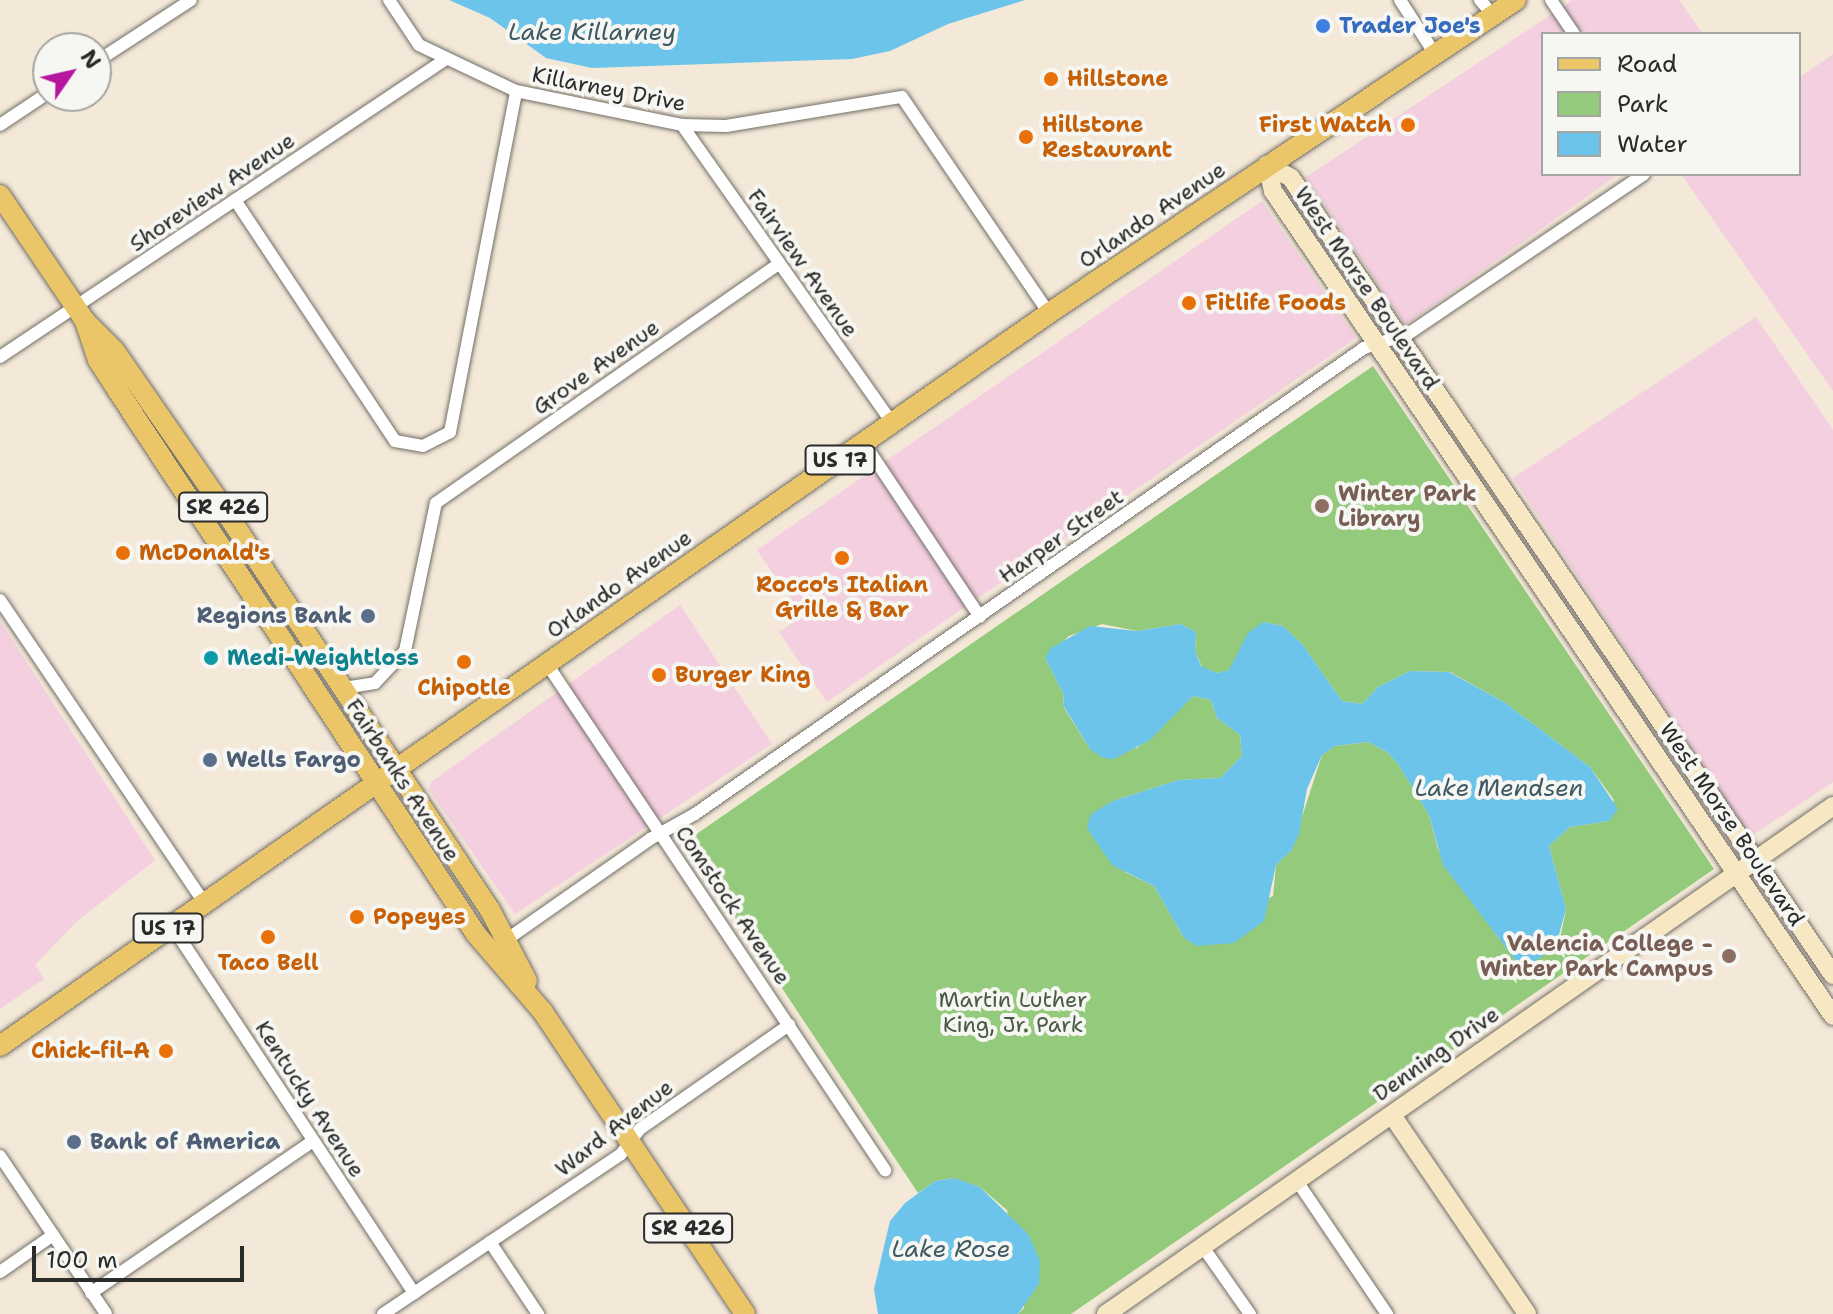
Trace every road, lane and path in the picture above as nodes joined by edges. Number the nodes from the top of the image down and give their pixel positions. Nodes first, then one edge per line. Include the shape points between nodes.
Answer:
1 (191, 0) edge
2 (389, 0) edge
3 (1400, 0) edge
4 (1516, 0) edge
5 (1551, 0) edge
6 (1487, 8) edge
7 (1573, 32) edge
8 (112, 52) edge
9 (1435, 54) junction
10 (446, 59) junction
11 (516, 91) junction
12 (32, 104) edge
13 (0, 125) edge
14 (682, 125) junction
15 (1267, 165) junction
16 (1641, 176) edge
17 (0, 195) edge
18 (235, 200) junction
19 (779, 264) junction
20 (1049, 313) junction
21 (80, 314) junction
22 (1399, 337) junction
23 (1376, 344) junction
24 (0, 357) edge
25 (892, 423) junction
26 (864, 443) junction
27 (0, 600) edge
28 (980, 617) junction
29 (1602, 636) junction
30 (1584, 649) junction
31 (547, 664) junction
32 (344, 688) junction
33 (397, 770) junction
34 (377, 783) junction
35 (1833, 806) edge
36 (661, 835) junction
37 (1755, 861) junction
38 (1737, 874) junction
39 (204, 903) junction
40 (172, 926) junction
41 (506, 940) junction
42 (1833, 975) edge
43 (543, 1012) junction
44 (1833, 1016) edge
45 (789, 1025) junction
46 (0, 1046) edge
47 (1392, 1115) junction
48 (313, 1141) junction
49 (630, 1141) junction
50 (0, 1156) edge
51 (885, 1170) dead end
52 (1297, 1181) junction
53 (53, 1235) junction
54 (490, 1242) junction
55 (1203, 1247) junction
56 (0, 1272) edge
57 (91, 1293) junction
58 (414, 1293) junction
59 (106, 1314) edge
60 (383, 1314) edge
61 (538, 1314) edge
62 (745, 1314) edge
63 (1106, 1314) edge
64 (1250, 1314) edge
65 (1387, 1314) edge
66 (1527, 1314) edge

1 - 8 street
2 - 10 street, Killarney Drive via 419,45
3 - 9 street
4 - 6 main road, US 17
5 - 7 street
6 - 9 main road, US 17
9 - 15 main road, US 17
10 - 11 street, Killarney Drive
10 - 18 street, Shoreview Avenue
11 - 14 street, Killarney Drive
11 - 18 street via 450,432 423,446 395,441
12 - 13 street
14 - 19 street, Fairview Avenue
14 - 20 street, Killarney Drive via 726,126 902,97
15 - 20 main road, Orlando Avenue / US 17
15 - 22 street, West Morse Boulevard via 1291,178
15 - 23 street, West Morse Boulevard via 1273,191
16 - 22 street, Harper Street
17 - 21 main road, Fairbanks Avenue / SR 426
18 - 21 street, Shoreview Avenue
19 - 25 street, Fairview Avenue
19 - 32 street, Grove Avenue via 436,503 405,651 375,683
20 - 25 main road, Orlando Avenue / US 17
21 - 24 street, Shoreview Avenue
21 - 32 main road, Fairbanks Avenue / SR 426 via 114,350 168,426
21 - 34 main road, Fairbanks Avenue / SR 426 via 98,360
22 - 23 street, Harper Street
22 - 29 street, West Morse Boulevard
23 - 28 street, Harper Street
23 - 30 street, West Morse Boulevard
25 - 26 main road, Orlando Avenue / US 17
26 - 28 street
26 - 31 main road, Orlando Avenue / US 17
27 - 39 street
28 - 36 street, Harper Street
29 - 30 street
29 - 37 street, West Morse Boulevard
30 - 38 street, West Morse Boulevard
31 - 33 main road, Orlando Avenue / US 17
31 - 36 street, Comstock Avenue
32 - 33 main road, Fairbanks Avenue / SR 426
33 - 34 main road, Orlando Avenue / US 17
33 - 41 main road, Fairbanks Avenue / SR 426
34 - 39 main road, Orlando Avenue / US 17
34 - 43 main road, Fairbanks Avenue / SR 426 via 476,934
35 - 37 street, Denning Drive
36 - 41 street, Harper Street
36 - 45 street, Comstock Avenue
37 - 38 street, Denning Drive
37 - 42 street, West Morse Boulevard
38 - 44 street, West Morse Boulevard
38 - 47 street, Denning Drive
39 - 40 main road, Orlando Avenue / US 17
40 - 46 main road, Orlando Avenue / US 17
40 - 48 street, Kentucky Avenue
41 - 43 main road, Fairbanks Avenue / SR 426
43 - 49 main road, Fairbanks Avenue / SR 426
45 - 49 street, Ward Avenue
45 - 51 street, Comstock Avenue
47 - 52 street, Denning Drive
47 - 66 street
48 - 57 street
48 - 58 street, Kentucky Avenue
49 - 54 street, Ward Avenue via 621,1154
49 - 62 main road, Fairbanks Avenue / SR 426
50 - 53 street
52 - 55 street, Denning Drive
52 - 65 street
53 - 56 street
53 - 57 street
54 - 58 street, Ward Avenue
54 - 61 street
55 - 63 street, Denning Drive
55 - 64 street
57 - 59 street
58 - 60 street, Ward Avenue

